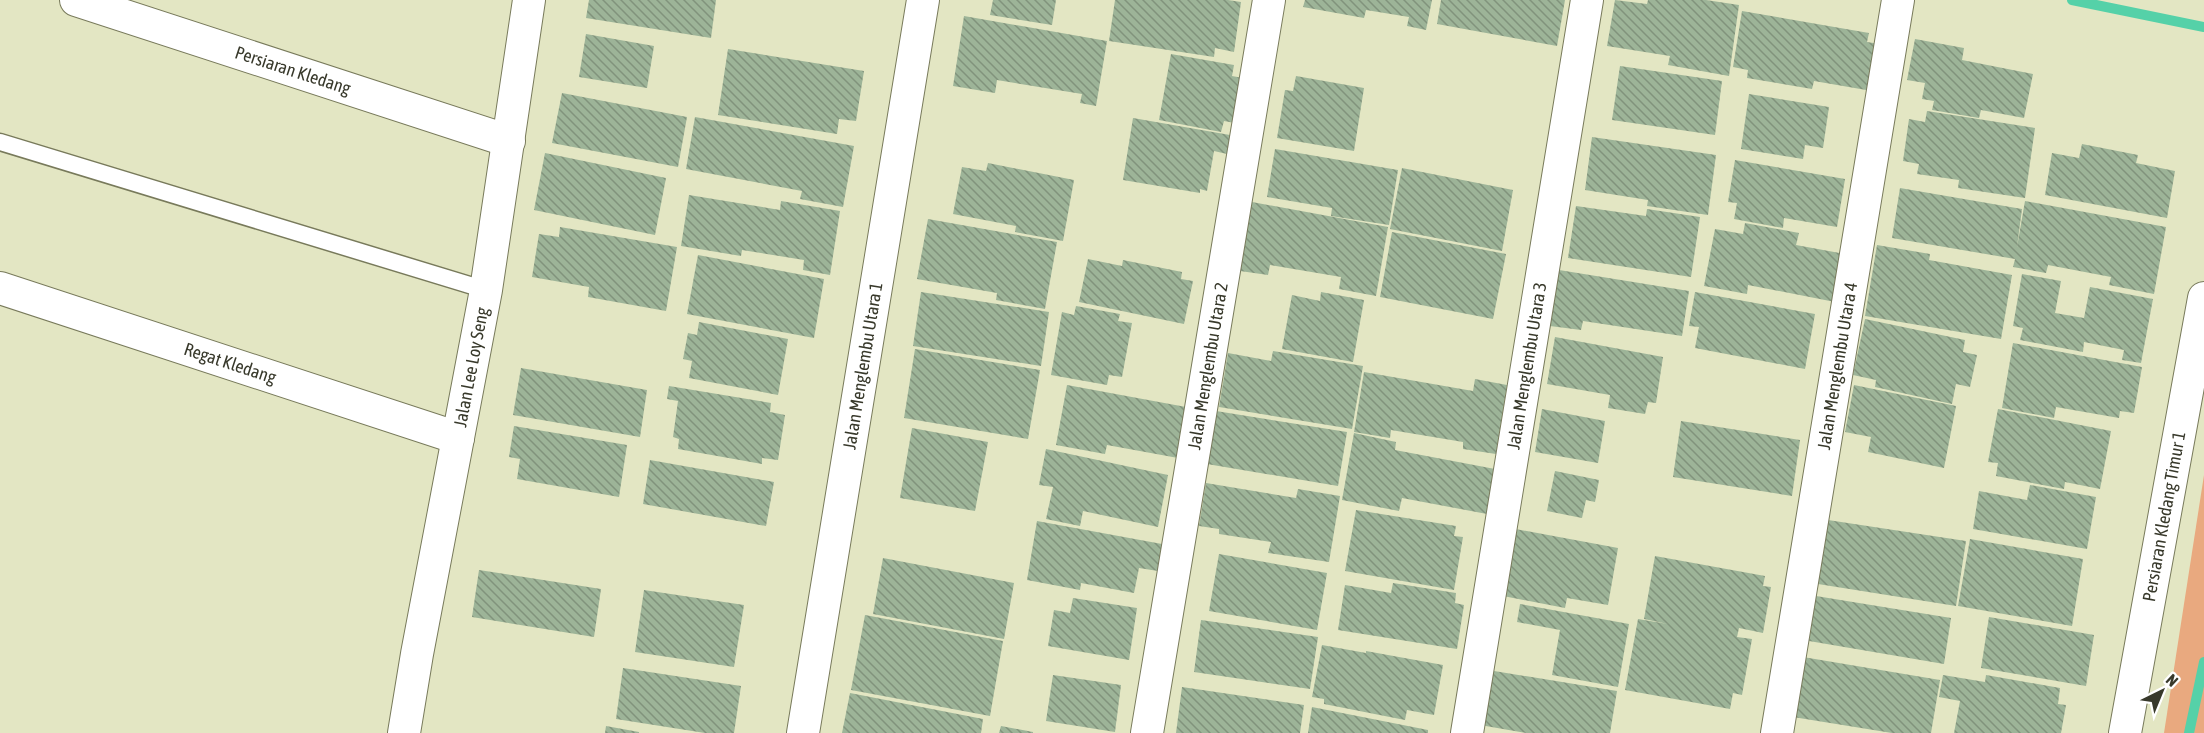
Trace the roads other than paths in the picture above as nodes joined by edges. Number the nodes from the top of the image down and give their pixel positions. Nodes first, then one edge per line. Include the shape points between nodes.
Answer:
1 (76, 0) edge
2 (530, 0) edge
3 (923, 0) edge
4 (1269, 0) edge
5 (1587, 0) edge
6 (1896, 13) edge
7 (509, 141) junction
8 (0, 142) edge
9 (0, 288) edge
10 (486, 290) junction
11 (2204, 298) edge
12 (458, 438) junction
13 (404, 733) edge
14 (803, 733) edge
15 (1147, 733) edge
16 (1467, 733) edge
17 (1777, 733) edge
18 (2125, 733) edge

1 - 7 street, Persiaran Kledang
2 - 7 street, Jalan Lee Loy Seng
3 - 14 street, Jalan Menglembu Utara 1
4 - 15 street, Jalan Menglembu Utara 2
5 - 16 street, Jalan Menglembu Utara 3
6 - 17 street, Jalan Menglembu Utara 4
7 - 10 street, Jalan Lee Loy Seng
8 - 10 lane
9 - 12 street, Regat Kledang
10 - 12 street, Jalan Lee Loy Seng
11 - 18 street, Persiaran Kledang Timur 1
12 - 13 street, Jalan Lee Loy Seng

